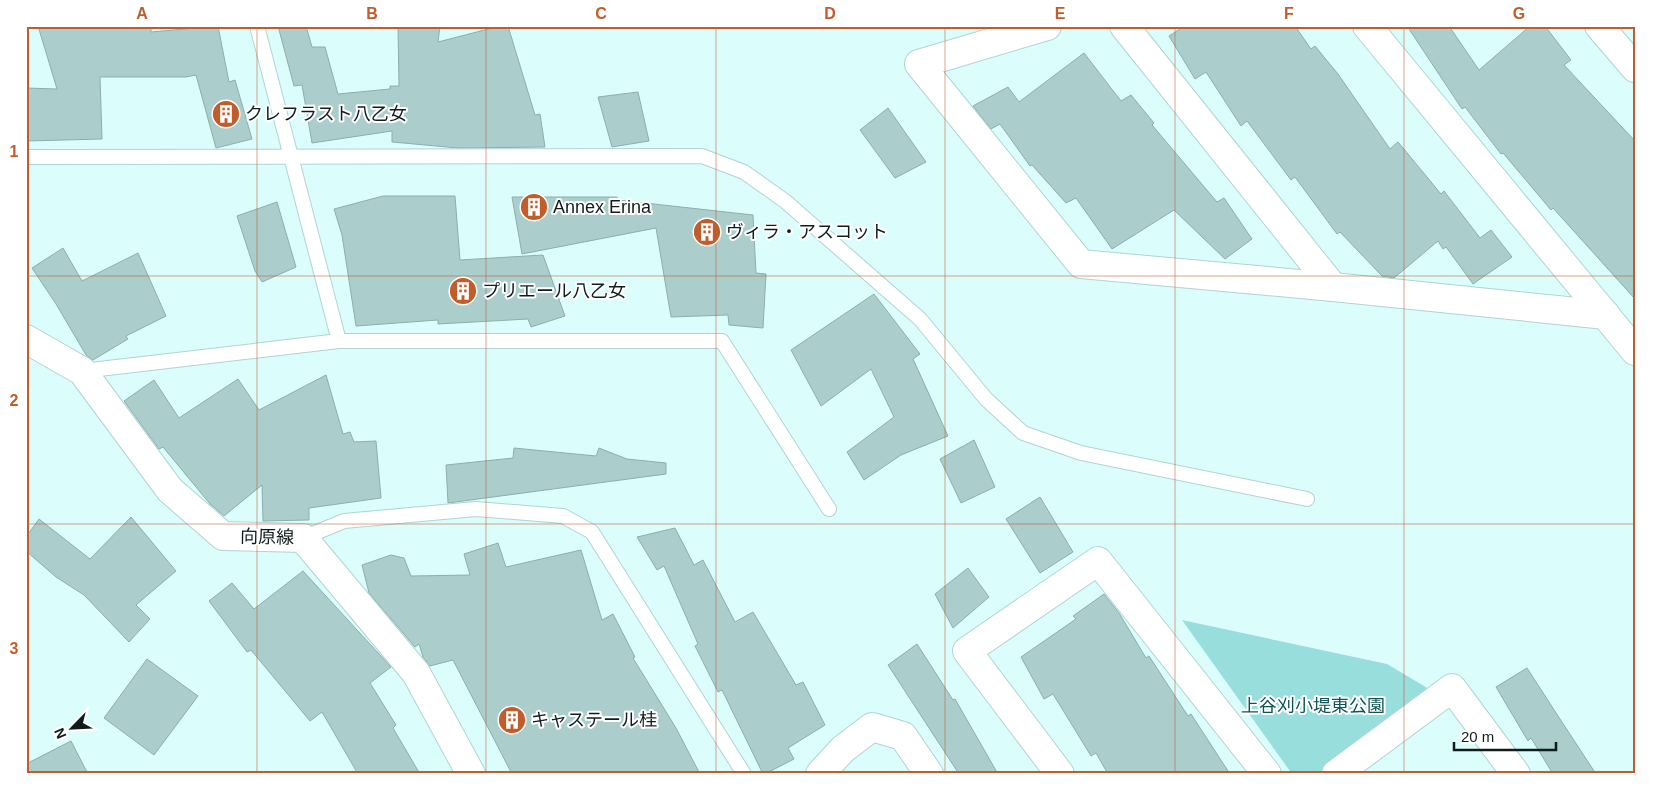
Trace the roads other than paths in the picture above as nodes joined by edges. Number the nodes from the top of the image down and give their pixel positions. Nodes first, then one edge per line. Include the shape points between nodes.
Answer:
1 (257, 26) edge
2 (1047, 26) edge
3 (1124, 26) edge
4 (1367, 26) edge
5 (1599, 26) edge
6 (1635, 68) edge
7 (26, 157) edge
8 (291, 157) junction
9 (1333, 286) junction
10 (1606, 316) junction
11 (26, 339) edge
12 (339, 341) junction
13 (1635, 351) edge
14 (82, 371) junction
15 (1307, 499) dead end
16 (829, 509) dead end
17 (303, 538) junction
18 (471, 774) edge
19 (744, 774) edge
20 (820, 774) edge
21 (929, 774) edge
22 (1060, 774) edge
23 (1267, 774) edge
24 (1336, 774) edge
25 (1516, 774) edge

1 - 8 lane
2 - 9 street via 919,64 1081,264
3 - 9 street
4 - 10 street
5 - 6 street
7 - 8 lane
8 - 12 lane
8 - 15 lane via 702,156 730,165 785,201 920,319 986,399 1023,433 1081,453
9 - 10 street
10 - 13 street
11 - 14 street, 向原線
12 - 14 lane
12 - 16 lane via 722,341
14 - 17 street, 向原線 via 170,490 222,536
17 - 18 street, 向原線 via 416,674
17 - 19 lane via 344,521 476,509 563,516 592,532
20 - 21 street via 843,749 872,727 903,736
22 - 23 street via 967,651 1098,561
24 - 25 street via 1452,688

